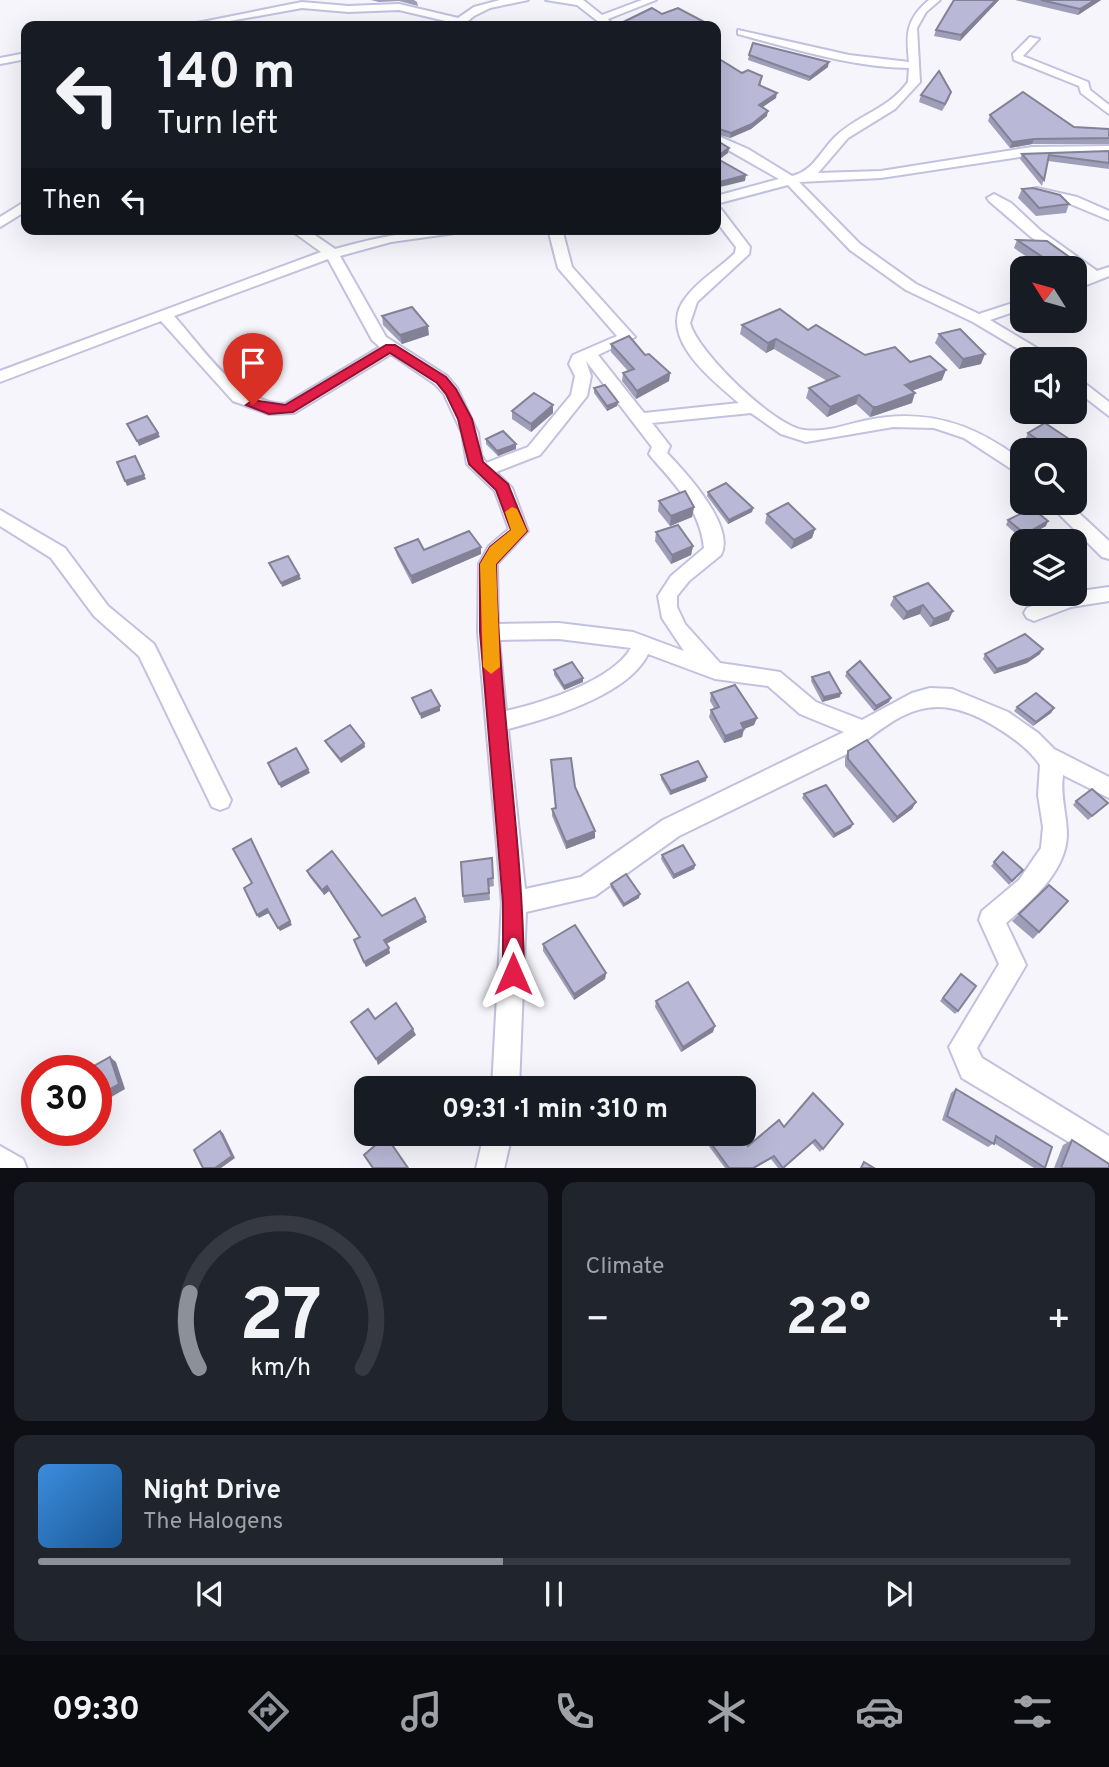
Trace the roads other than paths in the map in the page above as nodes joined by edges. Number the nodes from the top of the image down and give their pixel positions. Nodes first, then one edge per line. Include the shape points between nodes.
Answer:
1 (523, 0) edge
2 (551, 0) edge
3 (651, 0) edge
4 (935, 0) edge
5 (578, 1) edge
6 (295, 3) edge
7 (600, 19) junction
8 (210, 21) edge
9 (272, 21) edge
10 (448, 21) edge
11 (464, 21) edge
12 (603, 21) edge
13 (742, 32) dead end
14 (1034, 39) dead end
15 (21, 57) edge
16 (0, 61) edge
17 (914, 65) junction
18 (1109, 111) edge
19 (721, 141) edge
20 (1109, 150) edge
21 (807, 176) junction
22 (792, 182) junction
23 (1037, 192) edge
24 (994, 198) dead end
25 (721, 199) edge
26 (21, 209) edge
27 (1104, 213) edge
28 (721, 218) edge
29 (5, 220) edge
30 (305, 235) edge
31 (406, 235) edge
32 (557, 235) edge
33 (332, 253) junction
34 (1102, 274) edge
35 (1010, 308) edge
36 (165, 316) junction
37 (978, 318) junction
38 (1027, 347) edge
39 (390, 348) junction
40 (588, 353) junction
41 (0, 377) edge
42 (1087, 392) edge
43 (754, 407) junction
44 (1109, 411) edge
45 (640, 419) junction
46 (1010, 460) edge
47 (483, 470) junction
48 (1070, 515) edge
49 (0, 517) edge
50 (1109, 552) edge
51 (1109, 594) edge
52 (1034, 613) dead end
53 (488, 632) junction
54 (643, 643) junction
55 (715, 671) junction
56 (496, 723) junction
57 (863, 730) junction
58 (1048, 756) junction
59 (1109, 788) edge
60 (220, 800) dead end
61 (513, 903) junction
62 (506, 1076) edge
63 (495, 1146) edge
64 (1109, 1152) edge
65 (0, 1160) edge
66 (13, 1168) edge
67 (490, 1168) edge

1 - 11 street via 488,6
2 - 5 street
3 - 7 street
4 - 17 street via 911,25
5 - 7 street
6 - 8 street
6 - 9 street
6 - 10 street via 348,9 392,6
7 - 12 street
13 - 17 street via 851,59
14 - 18 street via 1018,58 1084,84 1085,91
15 - 16 street
17 - 21 street via 915,82 901,100 842,136
19 - 22 street
20 - 21 street via 1048,150 869,178
21 - 22 street
22 - 25 street
22 - 37 street via 864,254 911,287
23 - 27 street via 1065,197
24 - 34 street via 1008,205 1037,235
26 - 29 street
28 - 43 street via 743,247 742,254 692,300 683,314 684,328 700,357
30 - 33 street
31 - 33 street
32 - 40 street via 565,268 626,333 622,341
33 - 36 street
33 - 39 street via 372,328
35 - 37 street
36 - 39 street via 239,397 269,409 288,409 308,399
36 - 41 street
37 - 38 street
39 - 47 street via 452,392 470,433 472,455
40 - 45 street
40 - 47 street via 577,364 583,376 579,396 534,451
42 - 44 street
43 - 45 street
43 - 46 street via 799,436 903,420 962,430 990,443
45 - 55 street via 661,446 658,454 703,508 709,523 714,550 667,596 669,617
47 - 53 street via 503,488 519,531 488,564
48 - 50 street
49 - 60 street via 58,553 101,611 147,650
51 - 52 street via 1069,600
53 - 54 street via 559,631
53 - 56 street
54 - 55 street
54 - 56 street via 632,665 598,686 529,716
55 - 57 street via 773,678 808,708
56 - 61 street
57 - 58 street via 922,698 941,695 997,716
57 - 61 street via 843,745 671,828 586,888
58 - 59 street
58 - 64 street via 1054,769 1049,795 1056,835 1053,850 1039,877 991,920 1013,965 962,1047 972,1068
61 - 62 street
63 - 67 street
65 - 66 street

